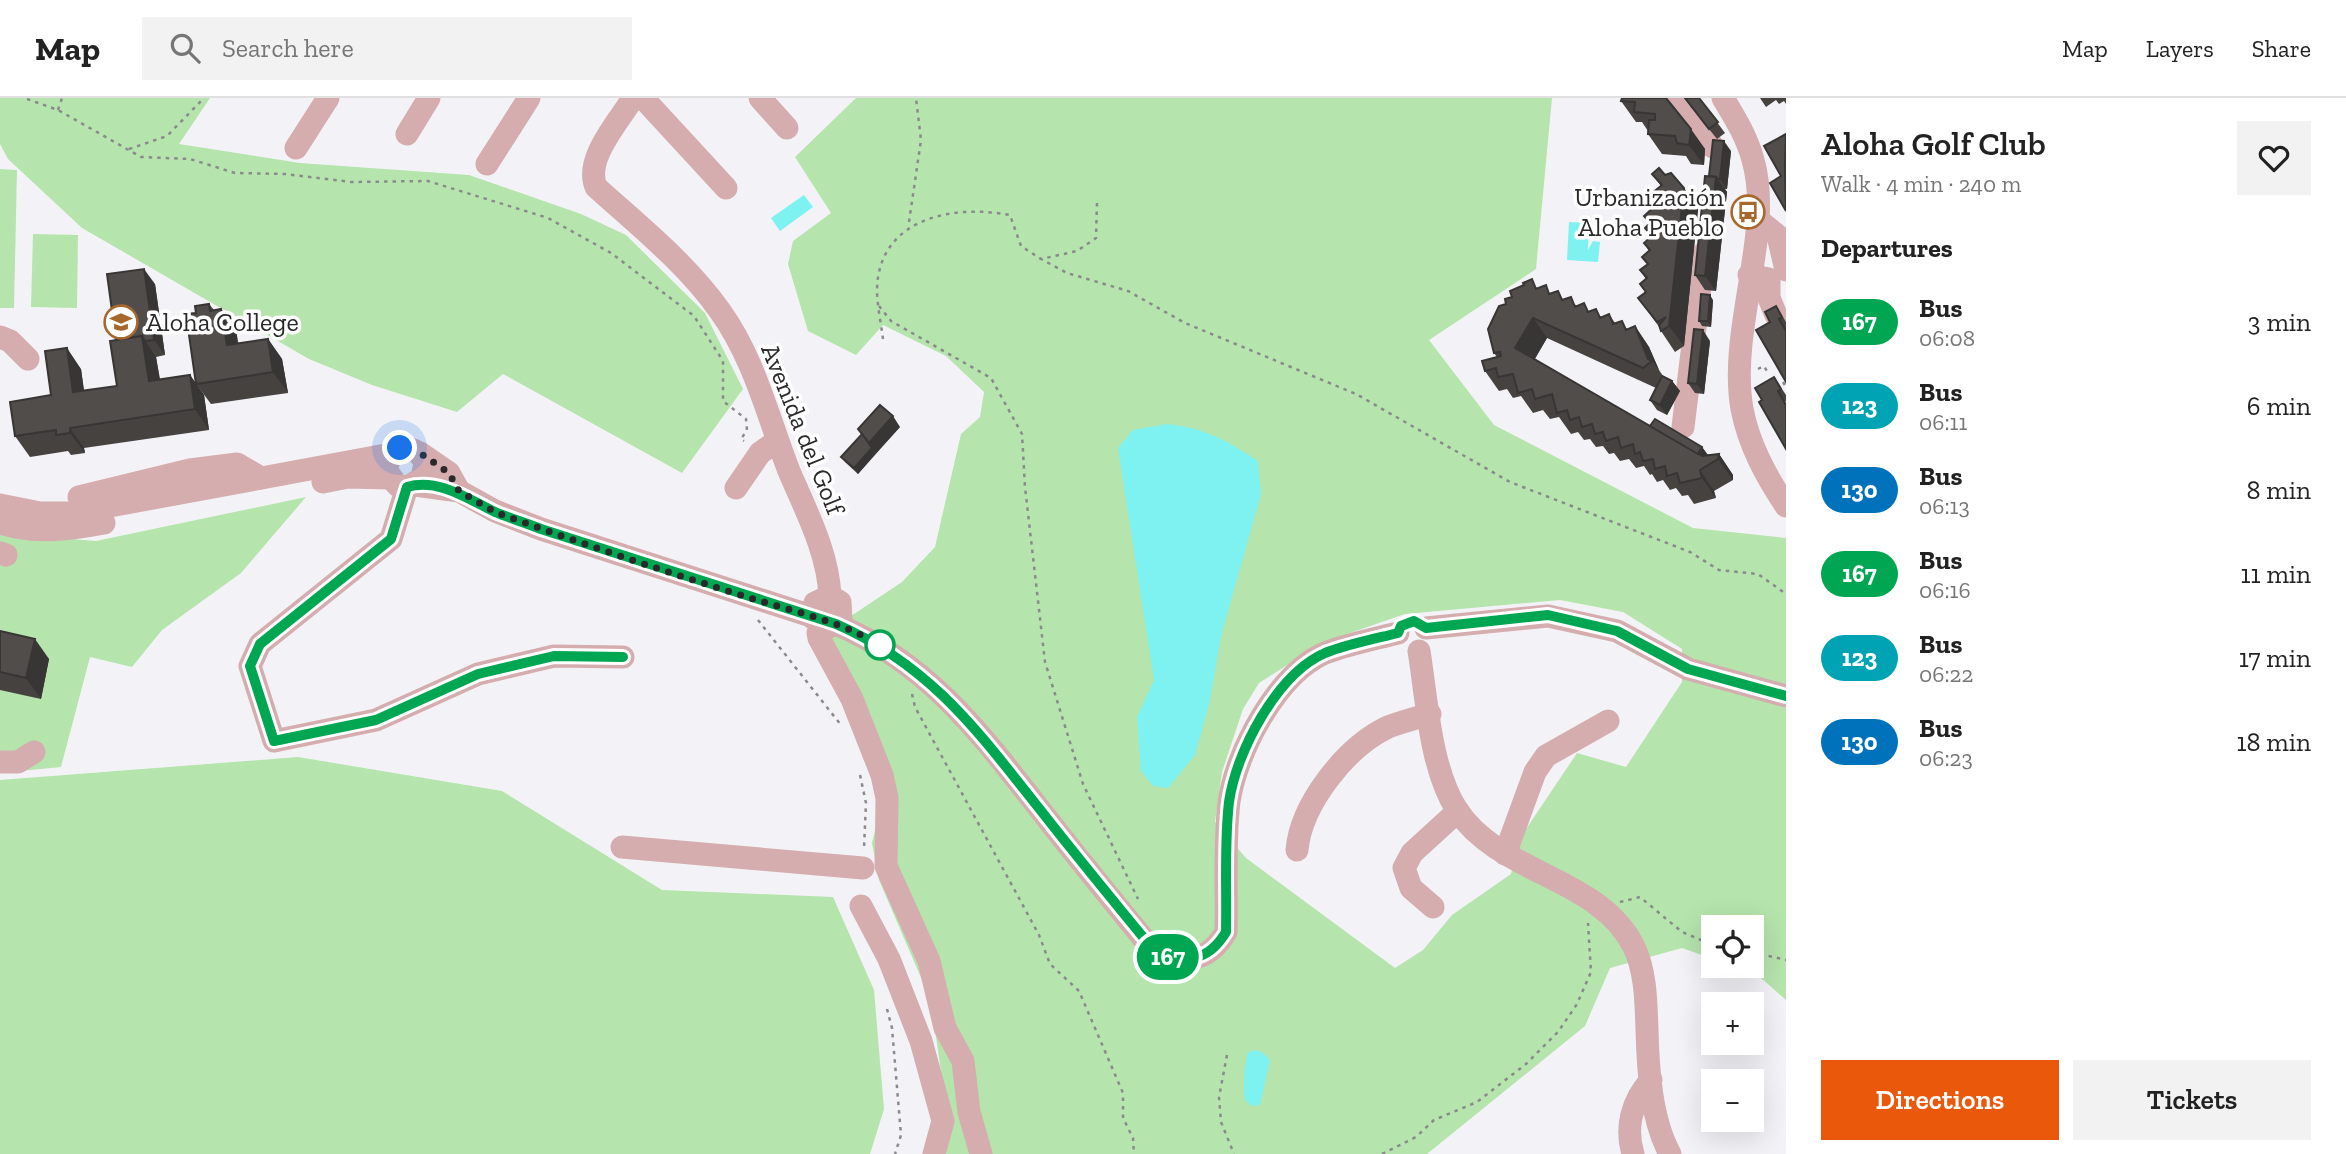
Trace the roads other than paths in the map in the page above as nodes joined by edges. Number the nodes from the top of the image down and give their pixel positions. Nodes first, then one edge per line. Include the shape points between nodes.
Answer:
1 (328, 98) edge
2 (429, 98) edge
3 (529, 98) edge
4 (633, 98) edge
5 (643, 98) edge
6 (760, 98) edge
7 (1678, 98) edge
8 (1723, 98) edge
9 (787, 128) dead end
10 (1744, 133) junction
11 (407, 134) dead end
12 (1713, 147) junction
13 (296, 148) dead end
14 (487, 164) dead end
15 (1713, 171) edge
16 (726, 188) dead end
17 (1756, 219) junction
18 (1707, 224) edge
19 (1771, 278) edge
20 (1776, 314) edge
21 (0, 337) edge
22 (29, 359) dead end
23 (1683, 427) dead end
24 (769, 447) junction
25 (420, 453) junction
26 (391, 454) junction
27 (404, 483) junction
28 (736, 488) dead end
29 (459, 491) junction
30 (0, 505) edge
31 (1786, 506) edge
32 (0, 523) edge
33 (825, 621) junction
34 (1426, 628) junction
35 (1398, 633) junction
36 (1419, 651) junction
37 (623, 657) dead end
38 (1786, 696) edge
39 (1430, 714) junction
40 (1608, 721) dead end
41 (34, 752) dead end
42 (0, 762) edge
43 (1458, 811) junction
44 (622, 847) dead end
45 (1297, 850) dead end
46 (1505, 854) junction
47 (863, 868) road end
48 (860, 906) dead end
49 (1433, 907) dead end
50 (1651, 1080) junction
51 (934, 1154) edge
52 (981, 1154) edge
53 (1633, 1154) edge
54 (1671, 1154) edge

1 - 13 street
2 - 11 street
3 - 14 street
4 - 24 street, Avenida del Golf via 596,158 592,177 596,187 687,271 721,312 760,387
5 - 16 street
6 - 9 street
7 - 12 street
8 - 10 street
10 - 12 street
10 - 17 street via 1754,162
12 - 15 street
17 - 19 street
17 - 19 street via 1778,236
18 - 23 street
19 - 20 street via 1769,298
19 - 31 street via 1739,379 1742,409 1758,458
21 - 22 street
24 - 28 street
24 - 33 street, Avenida del Golf via 828,568 830,596 843,608 843,614
25 - 26 street via 400,448
25 - 27 street via 425,471
25 - 29 street via 449,473
26 - 27 street via 386,470
26 - 30 street via 72,513 40,513
27 - 29 street
27 - 32 street via 348,477 63,531
27 - 37 street via 391,539 260,644 250,666 274,741 376,720 478,674 554,656
29 - 33 street via 495,512 541,529
33 - 35 street via 870,638 965,714 1152,948 1184,961 1202,957 1226,932 1229,801 1249,741 1271,699 1294,674 1324,654
33 - 52 street via 819,638 852,699 882,775 887,798 886,866 929,961 945,1028 963,1060 969,1112
34 - 35 street via 1414,621 1401,626
34 - 36 street via 1428,642
34 - 38 street via 1548,615 1617,631 1688,669
35 - 36 street via 1400,646
36 - 39 street
39 - 43 street via 1440,777
39 - 45 street via 1387,728 1329,778 1299,830
40 - 46 street via 1546,756 1535,772
41 - 42 street via 18,762
43 - 46 street
43 - 49 street via 1412,853 1404,868 1411,888
44 - 47 street
46 - 50 street via 1597,904 1620,923 1635,949 1645,987
48 - 51 street via 889,959 921,1041 943,1122
50 - 53 street via 1632,1112 1629,1140
50 - 54 street via 1663,1141

